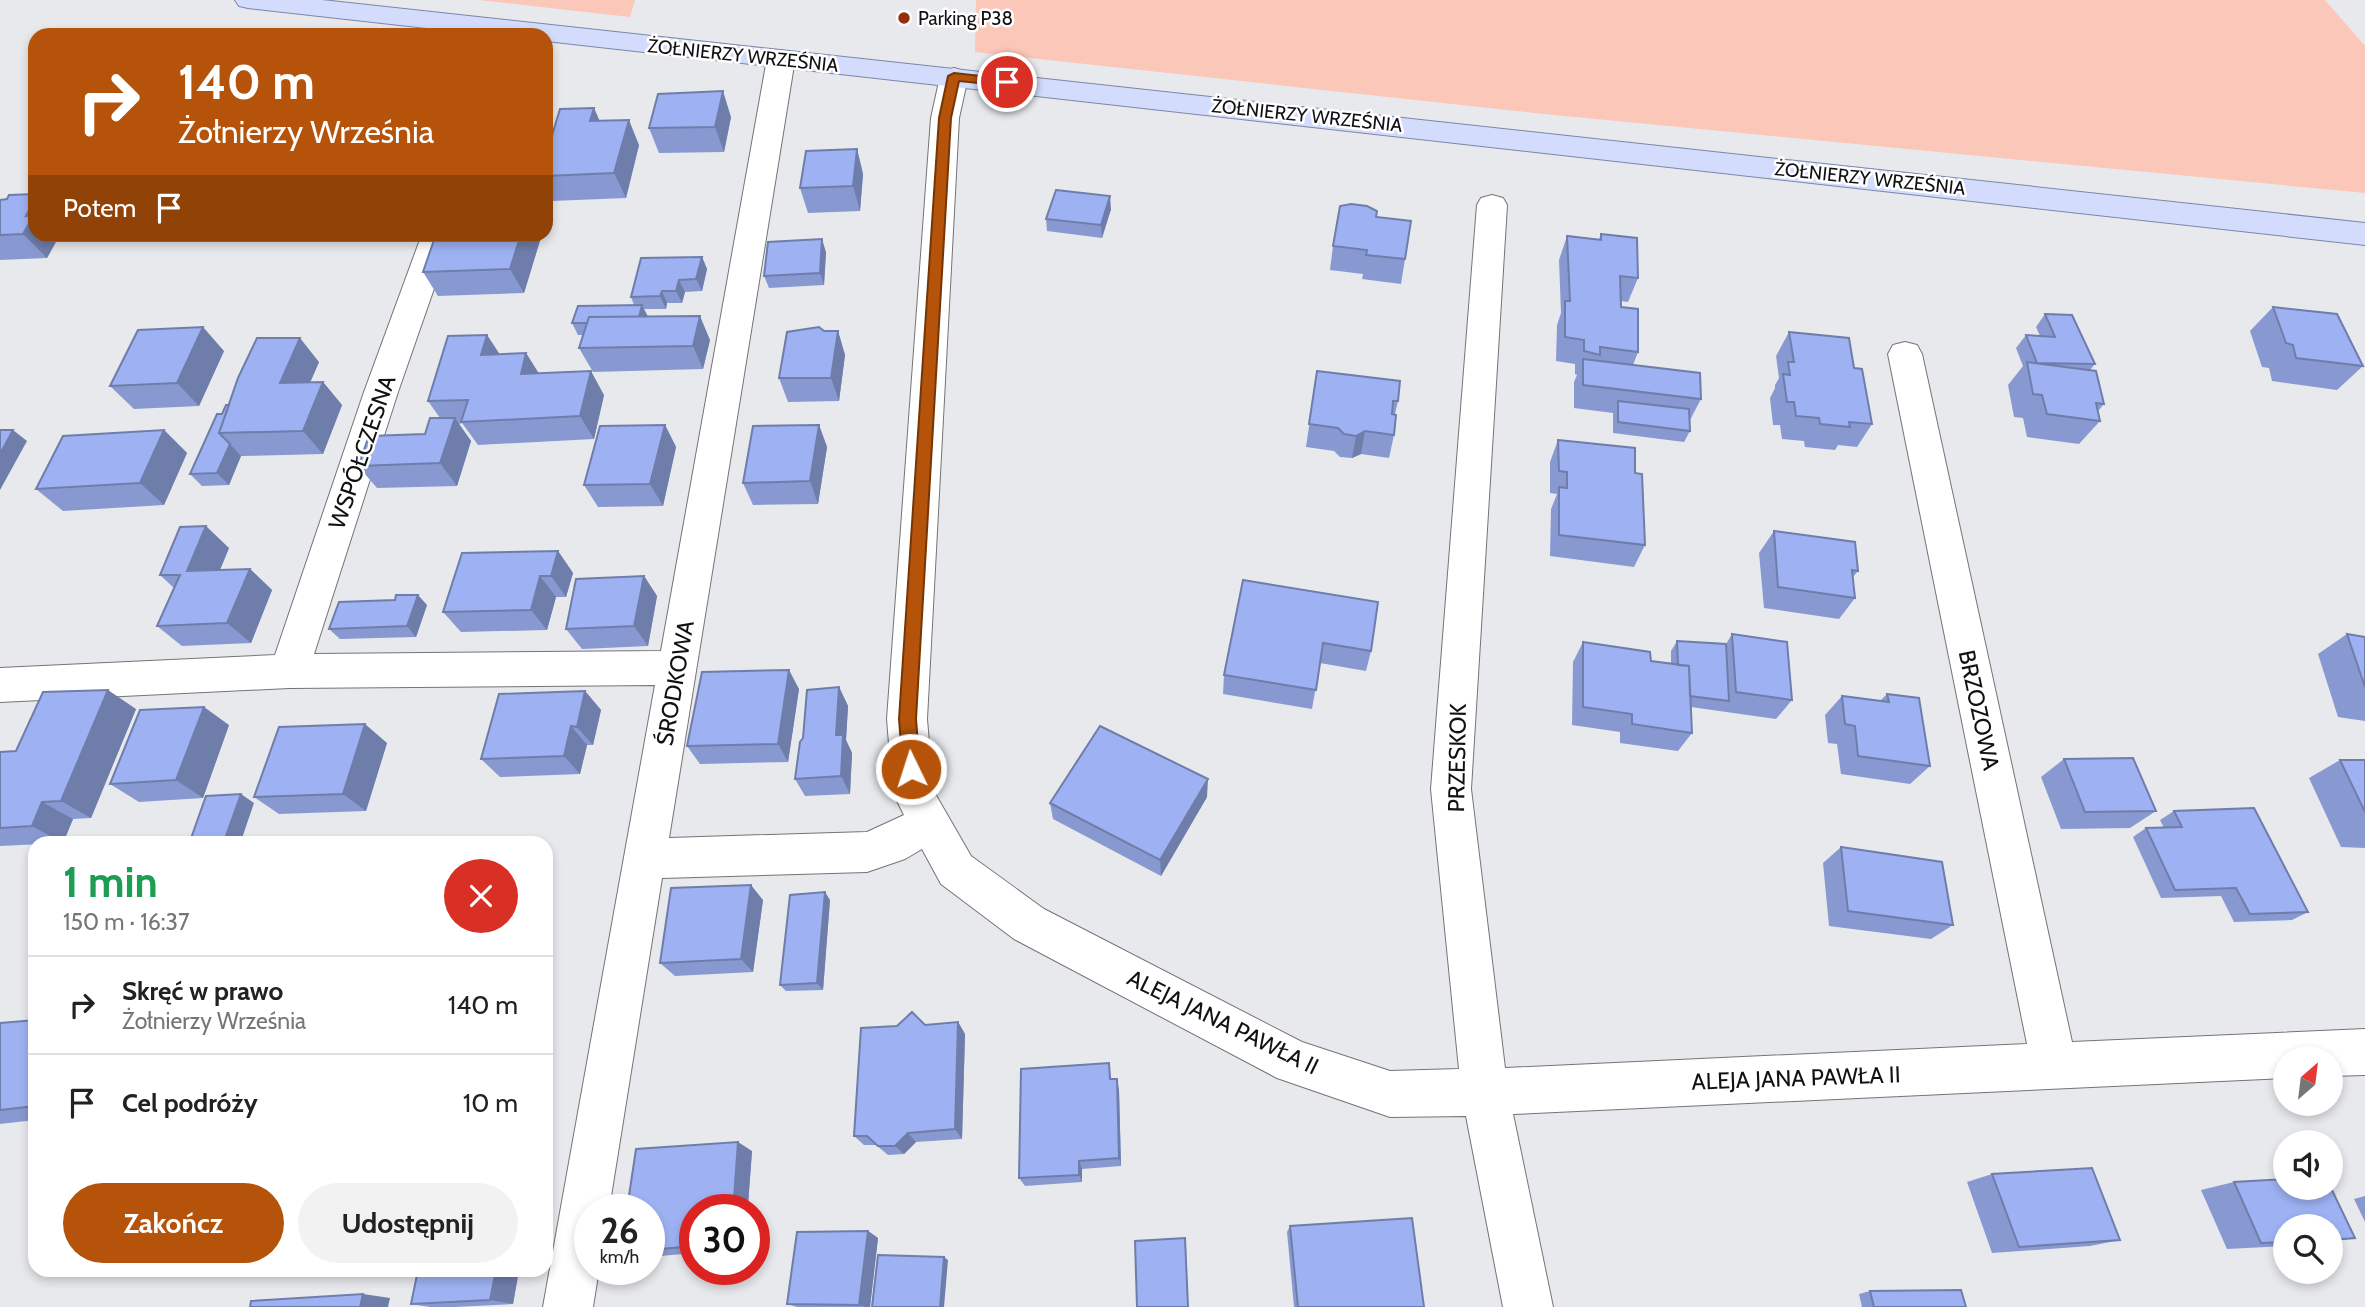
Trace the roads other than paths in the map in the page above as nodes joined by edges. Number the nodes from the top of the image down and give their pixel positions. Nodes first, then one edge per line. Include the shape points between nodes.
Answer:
1 (248, 0) edge
2 (476, 28) edge
3 (553, 37) edge
4 (780, 60) junction
5 (954, 76) junction
6 (1492, 205) dead end
7 (2365, 234) edge
8 (435, 242) edge
9 (1905, 354) dead end
10 (677, 668) junction
11 (289, 671) junction
12 (0, 685) edge
13 (929, 823) junction
14 (645, 859) junction
15 (2365, 1052) edge
16 (2054, 1067) junction
17 (1485, 1093) junction
18 (568, 1307) edge
19 (1528, 1307) edge

1 - 2 main road, ŻOŁNIERZY WRZEŚNIA
3 - 4 main road, ŻOŁNIERZY WRZEŚNIA
4 - 5 main road, ŻOŁNIERZY WRZEŚNIA
4 - 10 street, ŚRODKOWA
5 - 7 main road, ŻOŁNIERZY WRZEŚNIA
5 - 13 street, ALEJA JANA PAWŁA II via 945,118 907,719 913,793
6 - 17 street, PRZESKOK via 1451,789
8 - 11 street, WSPÓŁCZESNA
9 - 16 street, BRZOZOWA
10 - 11 street
10 - 14 street, ŚRODKOWA
11 - 12 street
13 - 14 street via 867,852
13 - 17 street, ALEJA JANA PAWŁA II via 956,870 1029,924 1293,1062 1390,1094
14 - 18 street, ŚRODKOWA
15 - 16 street, ALEJA JANA PAWŁA II
16 - 17 street, ALEJA JANA PAWŁA II
17 - 19 street, PRZESKOK

